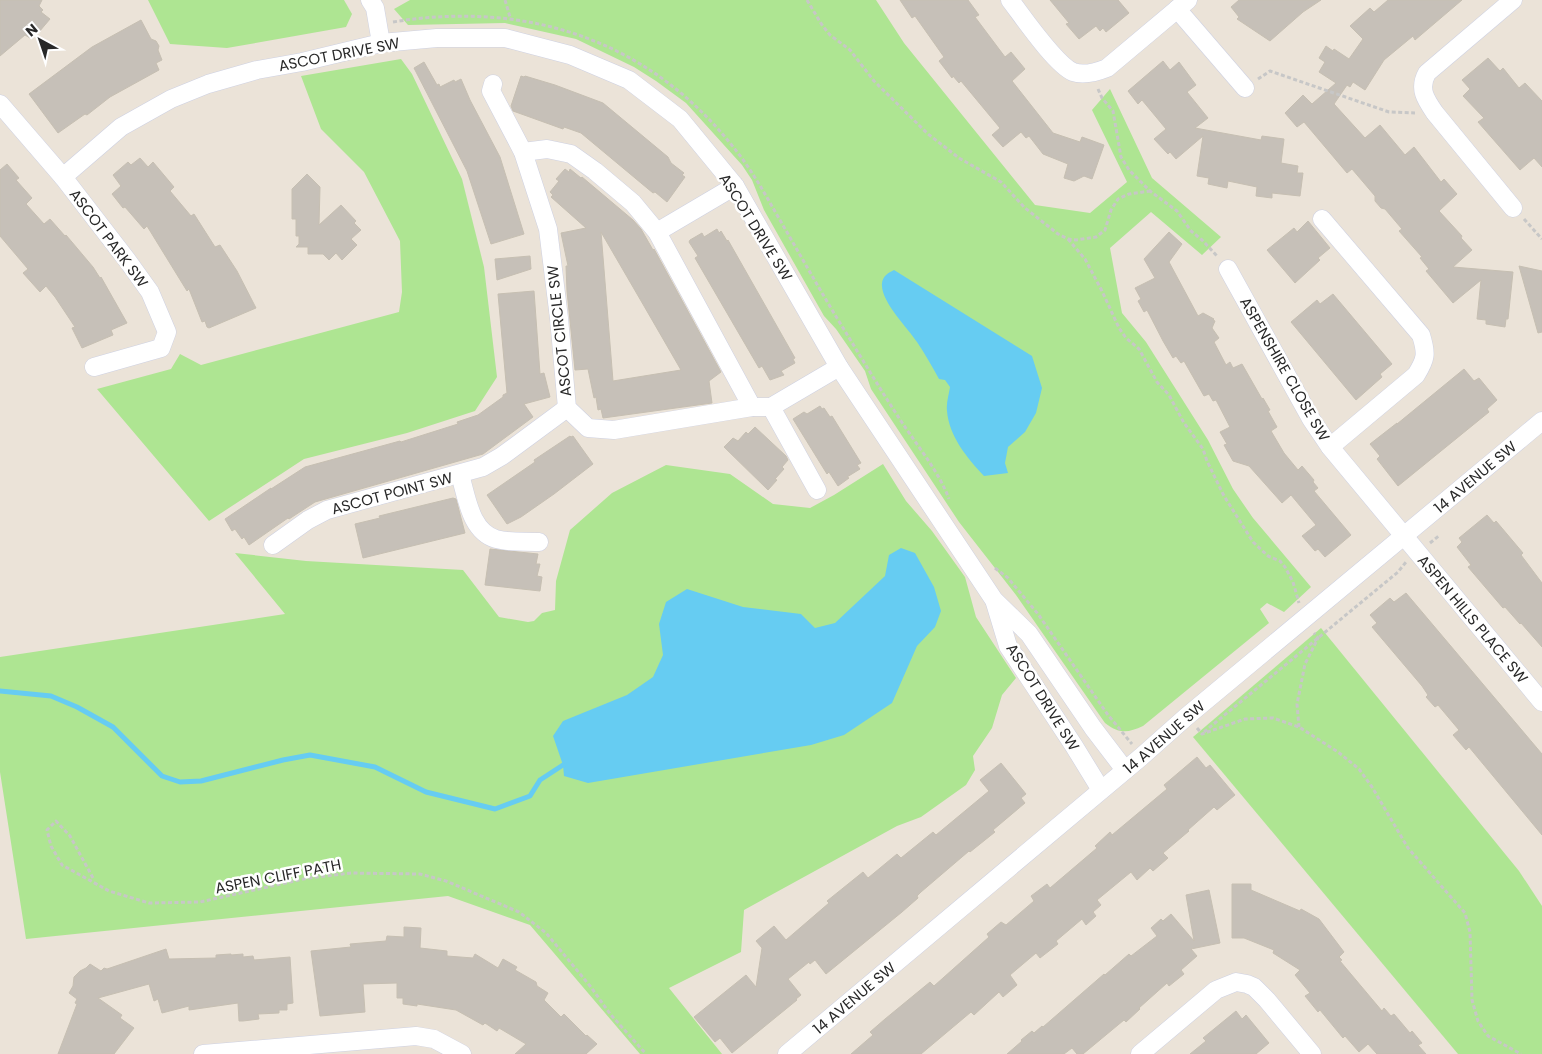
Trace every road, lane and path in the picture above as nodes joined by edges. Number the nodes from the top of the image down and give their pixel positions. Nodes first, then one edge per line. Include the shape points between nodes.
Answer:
1 (370, 0) edge
2 (505, 0) edge
3 (807, 0) edge
4 (1010, 0) edge
5 (1513, 0) edge
6 (1182, 5) edge
7 (510, 18) dead end
8 (380, 43) junction
9 (1090, 73) junction
10 (493, 84) dead end
11 (1245, 88) joint
12 (0, 104) edge
13 (1435, 113) junction
14 (523, 152) junction
15 (63, 177) junction
16 (735, 186) junction
17 (1150, 191) junction
18 (1513, 208) joint
19 (1322, 219) dead end
20 (657, 232) junction
21 (1067, 238) junction
22 (1542, 239) edge
23 (1228, 269) joint
24 (94, 367) dead end
25 (839, 367) junction
26 (752, 407) junction
27 (771, 407) junction
28 (567, 408) junction
29 (1542, 421) edge
30 (1330, 448) junction
31 (460, 475) junction
32 (817, 490) dead end
33 (1440, 535) dead end
34 (1404, 536) junction
35 (539, 542) dead end
36 (273, 544) dead end
37 (1418, 554) junction
38 (994, 600) junction
39 (1304, 620) junction
40 (1318, 638) junction
41 (1542, 702) edge
42 (1186, 717) junction
43 (1299, 727) junction
44 (1202, 734) junction
45 (1125, 770) junction
46 (1101, 790) junction
47 (94, 878) dead end
48 (202, 1054) edge
49 (462, 1054) edge
50 (646, 1054) edge
51 (788, 1054) edge
52 (1140, 1054) edge
53 (1312, 1054) edge
54 (1521, 1054) edge

1 - 8 street via 375,8
2 - 7 path
3 - 21 path via 830,35 850,50 874,81 928,134 959,158 1001,182 1042,223
4 - 9 street via 1057,59 1075,73
5 - 13 street via 1427,73 1422,89
6 - 9 street via 1107,68
6 - 11 street
8 - 15 street, ASCOT DRIVE SW via 257,70 171,99 121,127
8 - 16 street, ASCOT DRIVE SW via 437,38 505,38 570,55 629,80 680,119
9 - 17 path via 1102,98 1114,111 1121,157
10 - 14 street, ASCOT CIRCLE SW via 491,91
11 - 13 path via 1270,71 1389,112
12 - 15 street
13 - 18 street
14 - 20 street via 546,149 571,154 632,203
14 - 28 street, ASCOT CIRCLE SW via 548,229
15 - 24 street, ASCOT PARK SW via 150,292 167,332 162,348
16 - 20 street
16 - 25 street, ASCOT DRIVE SW
17 - 21 path via 1118,199 1099,235 1085,240
17 - 23 path via 1177,211 1191,231
18 - 22 path
19 - 30 street via 1421,335 1426,350 1424,362 1416,375
20 - 26 street
21 - 39 path via 1085,259 1126,338 1139,349 1157,382 1169,395 1203,449 1224,496 1253,542 1285,567
23 - 30 street, ASPENSHIRE CLOSE SW
25 - 27 street
25 - 38 street, ASCOT DRIVE SW
26 - 27 street, ASCOT CIRCLE SW
26 - 28 street, ASCOT CIRCLE SW via 614,430 588,428
27 - 32 street
28 - 31 street, ASCOT POINT SW via 502,456
29 - 34 street, 14 AVENUE SW
30 - 34 street, ASPENSHIRE CLOSE SW
31 - 35 street, ASCOT POINT SW via 474,520 483,533 497,540
31 - 36 street, ASCOT POINT SW via 326,510
33 - 37 path
34 - 37 street, ASPEN HILLS PLACE SW
34 - 39 street, 14 AVENUE SW
37 - 40 path
37 - 41 street, ASPEN HILLS PLACE SW
38 - 45 street, ASCOT DRIVE SW via 1029,634
38 - 46 street, ASCOT DRIVE SW via 1008,646
39 - 42 street, 14 AVENUE SW
40 - 43 path via 1305,664 1297,704
40 - 44 path
42 - 44 path
42 - 45 street, 14 AVENUE SW
43 - 44 path via 1273,718 1245,719
43 - 54 path via 1359,768 1408,848 1465,913 1470,932 1472,1000 1478,1021 1488,1036
45 - 46 street, 14 AVENUE SW
46 - 51 street, 14 AVENUE SW
47 - 50 path, ASPEN CLIFF PATH via 74,842 56,821 47,830 51,846 62,865 109,891 149,903 200,902 308,878 351,873 420,874 446,881 519,912 546,933 611,1016
48 - 49 street via 416,1036 434,1039
52 - 53 street via 1216,990 1236,982 1254,987

